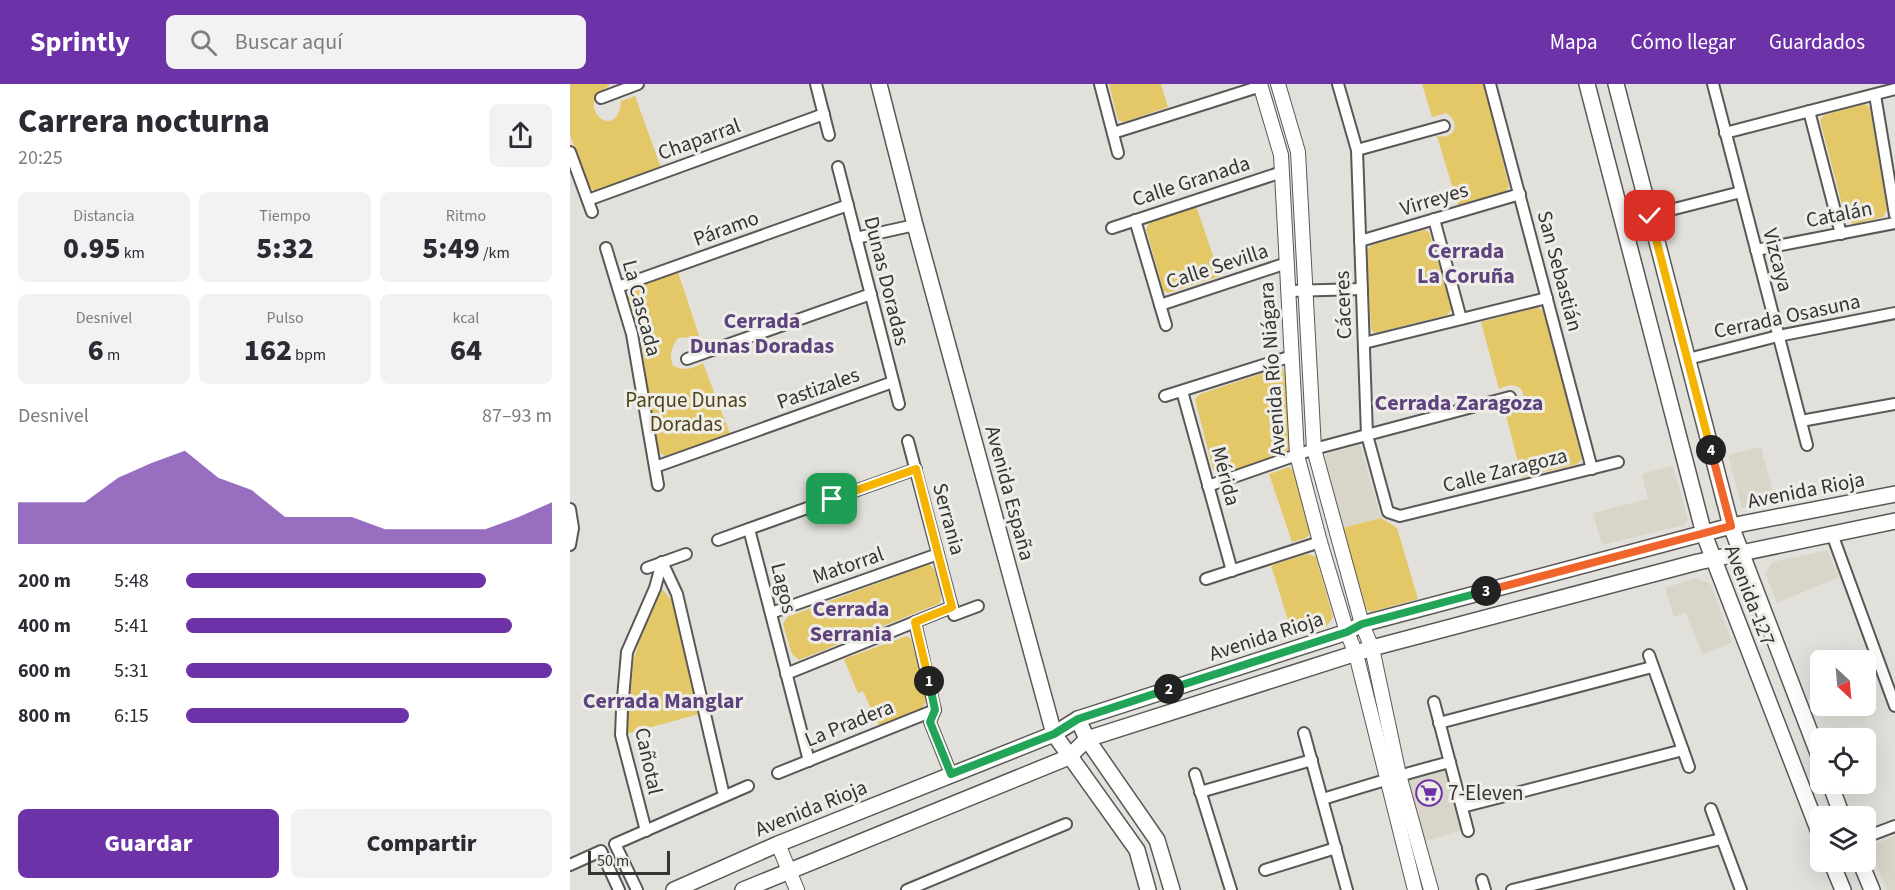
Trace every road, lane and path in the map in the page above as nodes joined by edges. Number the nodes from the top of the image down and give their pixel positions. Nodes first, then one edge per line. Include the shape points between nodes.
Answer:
1 (638, 84) edge
2 (816, 84) edge
3 (879, 84) edge
4 (1100, 84) edge
5 (1278, 84) edge
6 (1338, 84) edge
7 (1490, 84) edge
8 (1587, 84) edge
9 (1616, 84) edge
10 (1713, 84) edge
11 (1260, 85) edge
12 (1895, 89) edge
13 (1875, 94) junction
14 (601, 98) dead end
15 (1809, 111) junction
16 (824, 114) junction
17 (1444, 126) dead end
18 (1113, 133) junction
19 (1725, 133) junction
20 (829, 135) dead end
21 (1357, 150) junction
22 (570, 152) edge
23 (1118, 153) dead end
24 (838, 167) dead end
25 (1282, 171) junction
26 (1741, 192) junction
27 (1520, 194) junction
28 (588, 200) junction
29 (848, 205) junction
30 (592, 212) dead end
31 (1895, 215) edge
32 (1650, 216) junction
33 (1434, 219) junction
34 (1135, 220) junction
35 (1623, 222) junction
36 (1895, 224) edge
37 (915, 225) junction
38 (1112, 228) dead end
39 (1841, 234) junction
40 (856, 238) junction
41 (1360, 241) junction
42 (606, 248) dead end
43 (1756, 250) junction
44 (1287, 263) junction
45 (618, 287) junction
46 (1362, 289) junction
47 (1288, 291) junction
48 (1305, 291) junction
49 (871, 294) junction
50 (1547, 298) junction
51 (1160, 305) junction
52 (1895, 313) edge
53 (1461, 319) junction
54 (1166, 325) dead end
55 (1778, 336) junction
56 (1364, 343) junction
57 (1292, 356) junction
58 (687, 359) dead end
59 (1688, 359) junction
60 (893, 382) junction
61 (1182, 391) junction
62 (1165, 396) dead end
63 (1510, 397) dead end
64 (899, 404) dead end
65 (1895, 404) edge
66 (1801, 421) junction
67 (1367, 435) junction
68 (908, 441) dead end
69 (1807, 445) dead end
70 (1314, 449) junction
71 (1297, 455) junction
72 (1618, 462) dead end
73 (655, 467) junction
74 (916, 469) junction
75 (1593, 469) junction
76 (658, 485) dead end
77 (1208, 486) junction
78 (1895, 494) edge
79 (570, 509) edge
80 (1400, 516) joint
81 (1895, 521) edge
82 (1731, 526) junction
83 (749, 529) junction
84 (1704, 534) junction
85 (1832, 534) junction
86 (718, 540) dead end
87 (1320, 542) junction
88 (570, 545) edge
89 (1741, 552) junction
90 (686, 554) dead end
91 (938, 554) junction
92 (1714, 558) junction
93 (662, 562) junction
94 (646, 568) dead end
95 (1232, 571) junction
96 (1206, 579) dead end
97 (978, 606) dead end
98 (952, 607) junction
99 (771, 613) junction
100 (915, 622) junction
101 (1362, 624) junction
102 (1347, 632) junction
103 (1293, 648) junction
104 (1372, 648) junction
105 (1356, 654) junction
106 (1649, 655) dead end
107 (1244, 665) junction
108 (1652, 667) junction
109 (1300, 670) junction
110 (786, 674) junction
111 (1252, 686) junction
112 (1894, 700) edge
113 (1434, 702) dead end
114 (935, 710) junction
115 (1078, 719) junction
116 (1439, 723) junction
117 (1810, 732) edge
118 (1304, 733) dead end
119 (1054, 734) junction
120 (1087, 739) junction
121 (1683, 750) junction
122 (1069, 757) junction
123 (1312, 760) junction
124 (809, 761) junction
125 (1450, 762) junction
126 (1689, 767) dead end
127 (778, 773) dead end
128 (951, 774) junction
129 (1195, 774) dead end
130 (1393, 778) junction
131 (748, 786) dead end
132 (1200, 792) junction
133 (724, 796) junction
134 (1323, 799) junction
135 (1462, 807) junction
136 (1810, 808) edge
137 (1711, 809) dead end
138 (1066, 824) dead end
139 (1895, 826) edge
140 (646, 831) junction
141 (1468, 831) dead end
142 (1876, 833) edge
143 (1721, 839) junction
144 (778, 844) junction
145 (1336, 848) junction
146 (570, 865) edge
147 (789, 870) junction
148 (1265, 870) dead end
149 (1836, 872) edge
150 (1865, 872) edge
151 (619, 890) edge
152 (637, 890) edge
153 (674, 890) edge
154 (742, 890) edge
155 (797, 890) edge
156 (907, 890) edge
157 (1148, 890) edge
158 (1172, 890) edge
159 (1231, 890) edge
160 (1347, 890) edge
161 (1415, 890) edge
162 (1431, 890) edge
163 (1512, 890) edge
164 (1741, 890) edge
165 (1843, 890) edge
166 (1872, 890) edge

1 - 14 street
2 - 16 street
3 - 37 main road, Avenida España
4 - 18 street
5 - 48 street, Avenida Río Niágara via 1298,152
6 - 21 street, Cáceres
7 - 27 street, San Sebastián
8 - 35 main road, Avenida 127
9 - 32 main road, Avenida 127
10 - 19 street, Vizcaya
11 - 18 street
11 - 25 street, Avenida Río Niágara
12 - 13 street
13 - 15 street
13 - 31 street
15 - 19 street
15 - 39 street
16 - 20 street
16 - 28 street, Chaparral
17 - 21 street
18 - 23 street
19 - 26 street, Vizcaya
21 - 41 street, Cáceres
22 - 28 street
24 - 29 street, Dunas Doradas
25 - 34 street, Calle Granada
25 - 44 street, Avenida Río Niágara
26 - 32 street
26 - 43 street, Vizcaya
27 - 33 street, Virreyes
27 - 50 street, San Sebastián
28 - 30 street
29 - 40 street, Dunas Doradas
29 - 45 street, Páramo
32 - 35 street
32 - 59 main road, Avenida 127
33 - 41 street, Virreyes
33 - 53 street
34 - 38 street, Calle Granada
34 - 51 street
35 - 84 main road, Avenida 127
36 - 39 street, Catalán
37 - 40 street
37 - 119 main road, Avenida España
39 - 43 street, Catalán
40 - 49 street, Dunas Doradas
41 - 46 street, Cáceres
42 - 45 street, La Cascada
43 - 55 street, Vizcaya
44 - 47 street, Avenida Río Niágara
44 - 51 street, Calle Sevilla
45 - 73 street, La Cascada via 632,334
46 - 48 street
46 - 56 street, Cáceres
47 - 48 street
47 - 57 street, Avenida Río Niágara
48 - 70 street, Avenida Río Niágara
49 - 58 street
49 - 60 street, Dunas Doradas
50 - 53 street
50 - 75 street, San Sebastián
51 - 54 street
52 - 55 street, Cerrada Osasuna
53 - 56 street
55 - 59 street, Cerrada Osasuna
55 - 66 street, Vizcaya
56 - 67 street, Cáceres
57 - 61 street
57 - 71 street, Avenida Río Niágara
59 - 82 main road, Avenida 127
60 - 64 street, Dunas Doradas
60 - 73 street, Pastizales
61 - 62 street
61 - 77 street, Mérida
63 - 67 street
65 - 66 street
66 - 69 street, Vizcaya
67 - 70 street
67 - 80 street, Cáceres via 1388,512
68 - 74 street, Serrania
70 - 71 street
70 - 101 street, Avenida Río Niágara
71 - 77 street
71 - 87 street, Avenida Río Niágara
72 - 75 street, Calle Zaragoza
73 - 76 street, La Cascada
74 - 83 street
74 - 91 street, Serrania
75 - 80 street, Calle Zaragoza
77 - 95 street, Mérida
78 - 82 main road, Avenida Rioja
79 - 88 street
81 - 85 main road, Avenida Rioja
82 - 84 main road, Avenida Rioja
82 - 89 main road, Avenida 127
83 - 86 street
83 - 99 street, Lagos
84 - 92 main road, Avenida 127
84 - 101 main road, Avenida Rioja
85 - 89 main road, Avenida Rioja
85 - 112 street
87 - 95 street
87 - 102 street, Avenida Río Niágara
89 - 92 main road, Avenida Rioja
89 - 117 main road, Avenida 127
90 - 93 street
91 - 98 street, Serrania
91 - 99 street, Matorral
92 - 104 main road, Avenida Rioja
92 - 136 main road, Avenida 127
93 - 94 street
93 - 133 street via 677,594
93 - 140 street, Cañotal via 627,652 622,710 621,735
95 - 96 street
97 - 98 street via 954,615
98 - 100 street
99 - 110 street, Lagos
100 - 110 street
100 - 114 street
101 - 102 main road, Avenida Rioja
101 - 104 street, Avenida Río Niágara
102 - 103 main road, Avenida Rioja
102 - 105 street, Avenida Río Niágara
103 - 107 main road, Avenida Rioja
103 - 109 main road
104 - 105 main road, Avenida Rioja
104 - 130 street, Avenida Río Niágara
105 - 109 main road, Avenida Rioja
105 - 130 street, Avenida Río Niágara
106 - 108 street
107 - 111 main road
107 - 115 main road, Avenida Rioja
108 - 116 street
108 - 121 street
109 - 111 main road, Avenida Rioja
110 - 124 street, Lagos
111 - 120 main road, Avenida Rioja
113 - 116 street
114 - 124 street, La Pradera
114 - 128 street via 930,722
115 - 119 main road, Avenida Rioja
115 - 120 main road
116 - 125 street
118 - 123 street
119 - 122 main road, Avenida España
119 - 128 main road, Avenida Rioja
120 - 122 main road, Avenida Rioja
120 - 158 main road via 1157,840
121 - 126 street
121 - 135 street
122 - 147 main road, Avenida Rioja
122 - 157 main road, Avenida España via 1137,850
123 - 132 street
123 - 134 street
124 - 127 street, La Pradera
125 - 130 street
125 - 135 street
128 - 144 main road, Avenida Rioja
129 - 132 street
130 - 134 street
130 - 161 street, Avenida Río Niágara
130 - 162 street, Avenida Río Niágara
131 - 133 street
132 - 159 street
133 - 140 street
134 - 145 street
135 - 141 street
137 - 143 street
138 - 156 street
139 - 142 street
140 - 152 street via 615,844
143 - 163 street
143 - 164 street
144 - 147 street
144 - 153 main road, Avenida Rioja
145 - 148 street
145 - 160 street
146 - 151 street via 601,851
147 - 154 main road, Avenida Rioja
147 - 155 street
149 - 165 main road
150 - 166 main road

